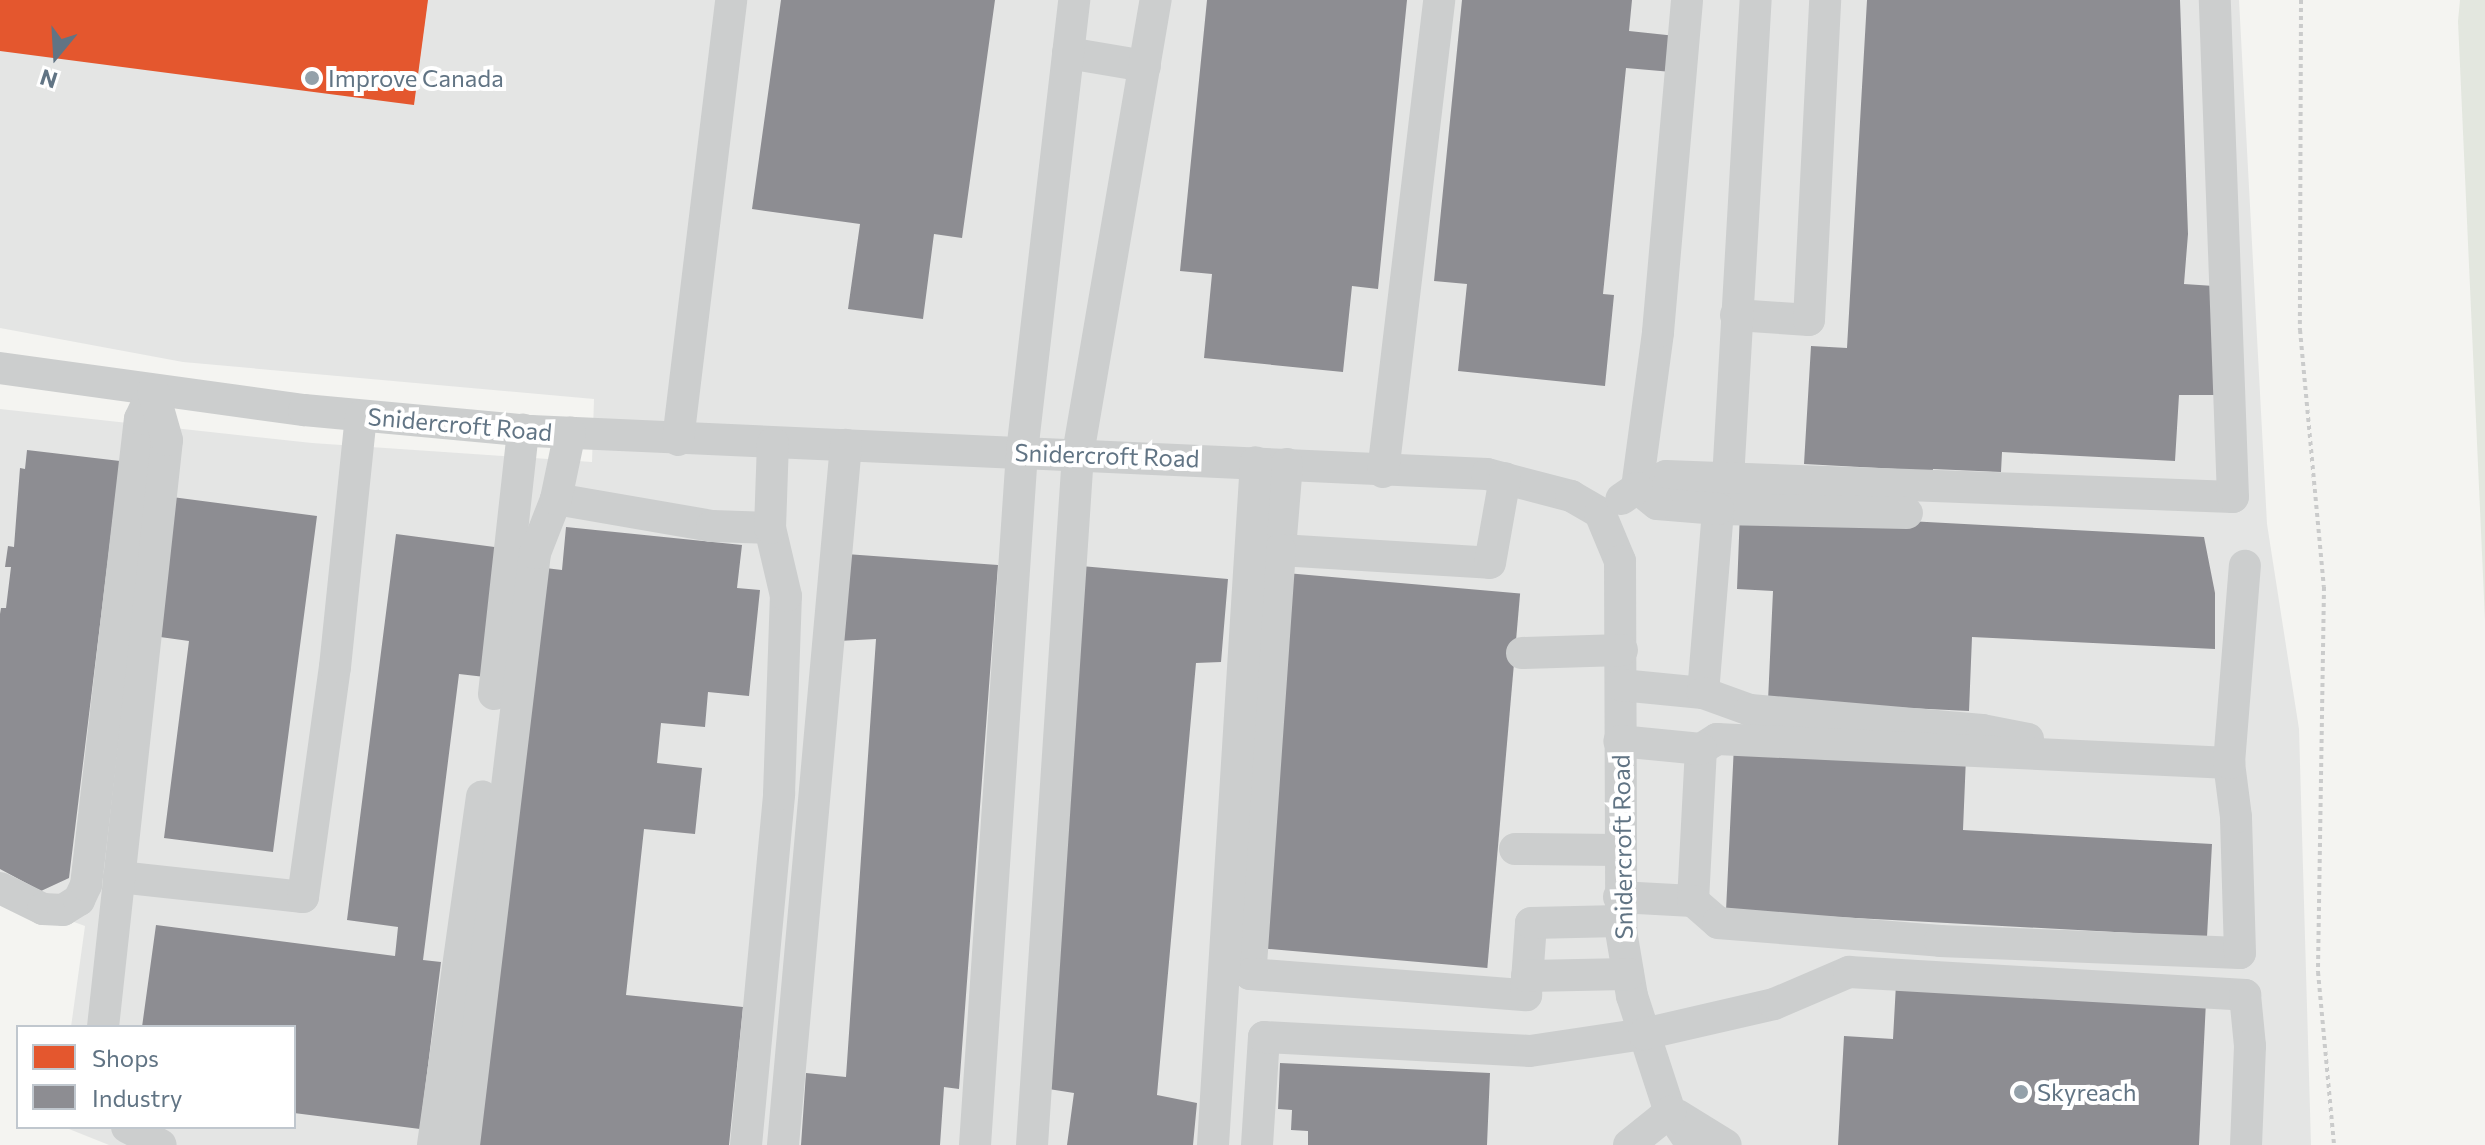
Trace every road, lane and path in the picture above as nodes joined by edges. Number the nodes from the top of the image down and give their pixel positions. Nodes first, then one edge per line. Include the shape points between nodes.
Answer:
1 (731, 0) edge
2 (1074, 0) edge
3 (1156, 0) edge
4 (1439, 0) edge
5 (1687, 0) edge
6 (1756, 0) edge
7 (1825, 0) edge
8 (2215, 0) edge
9 (2301, 0) edge
10 (1068, 53) junction
11 (1145, 66) junction
12 (1736, 315) junction
13 (0, 368) edge
14 (153, 391) junction
15 (361, 416) junction
16 (523, 430) junction
17 (570, 432) junction
18 (678, 440) junction
19 (773, 443) junction
20 (846, 445) junction
21 (1022, 452) junction
22 (1078, 454) junction
23 (1272, 463) junction
24 (1383, 472) junction
25 (1505, 478) junction
26 (1637, 488) junction
27 (1723, 494) junction
28 (556, 499) junction
29 (1600, 513) junction
30 (1907, 513) dead end
31 (770, 528) junction
32 (1280, 550) junction
33 (2245, 566) dead end
34 (1622, 650) junction
35 (1522, 653) dead end
36 (1621, 685) junction
37 (1703, 693) junction
38 (1619, 741) junction
39 (1701, 749) junction
40 (2094, 752) junction
41 (2229, 763) junction
42 (1515, 849) dead end
43 (1618, 850) junction
44 (119, 877) junction
45 (0, 888) edge
46 (1693, 901) junction
47 (1620, 909) junction
48 (1628, 974) junction
49 (1527, 976) junction
50 (103, 1025) edge
51 (1644, 1034) junction
52 (1670, 1112) junction
53 (131, 1129) edge
54 (161, 1145) edge
55 (433, 1145) edge
56 (464, 1145) edge
57 (746, 1145) edge
58 (783, 1145) edge
59 (975, 1145) edge
60 (1032, 1145) edge
61 (1213, 1145) edge
62 (1257, 1145) edge
63 (1629, 1145) edge
64 (1692, 1145) edge
65 (1726, 1145) edge
66 (2246, 1145) edge
67 (2334, 1145) edge

1 - 18 street
2 - 10 street
3 - 11 street
4 - 24 street
5 - 26 street via 1658,332
6 - 12 street
7 - 12 street via 1809,320
8 - 27 street via 2233,497
9 - 67 path via 2300,330 2324,587 2318,972
10 - 11 street
10 - 21 street
11 - 22 street
12 - 27 street
13 - 14 street, Snidercroft Road
14 - 15 street, Snidercroft Road
14 - 44 street via 167,440
14 - 45 street via 140,419 86,885 79,900 63,910 43,909
15 - 16 street, Snidercroft Road
15 - 44 street via 335,667 303,897
16 - 17 street, Snidercroft Road
16 - 55 street via 488,752
17 - 18 street, Snidercroft Road
17 - 28 street
18 - 19 street, Snidercroft Road
19 - 20 street, Snidercroft Road
19 - 31 street
20 - 21 street, Snidercroft Road
20 - 58 street
21 - 22 street, Snidercroft Road
21 - 59 street
22 - 23 street, Snidercroft Road
22 - 60 street via 1032,1081
23 - 24 street, Snidercroft Road
23 - 32 street
23 - 61 street
24 - 25 street, Snidercroft Road
25 - 29 street, Snidercroft Road via 1571,496
25 - 32 street via 1490,563
26 - 27 street via 1657,504
26 - 29 street
27 - 30 street
27 - 37 street
28 - 31 street via 712,526
28 - 56 street via 535,553
29 - 34 street, Snidercroft Road via 1620,561
31 - 57 street via 786,596 779,779
32 - 49 street via 1250,974 1526,995
33 - 41 street
34 - 35 street
34 - 36 street, Snidercroft Road
36 - 37 street
36 - 38 street, Snidercroft Road
37 - 40 street via 1750,710 1982,730
38 - 39 street
38 - 43 street, Snidercroft Road
39 - 40 street via 1717,739 1980,754
39 - 46 street
40 - 41 street
41 - 46 street via 2240,953 1940,941 1718,923
42 - 43 street
43 - 47 street, Snidercroft Road
44 - 50 street
46 - 47 street
47 - 48 street, Snidercroft Road
47 - 49 street via 1531,923
48 - 49 street
48 - 51 street, Snidercroft Road
51 - 52 street, Snidercroft Road
51 - 62 street via 1530,1051 1264,1037
51 - 66 street via 1774,1004 1849,972 2245,995 2250,1046
52 - 63 street
52 - 64 street, Snidercroft Road
52 - 65 street
53 - 54 street

